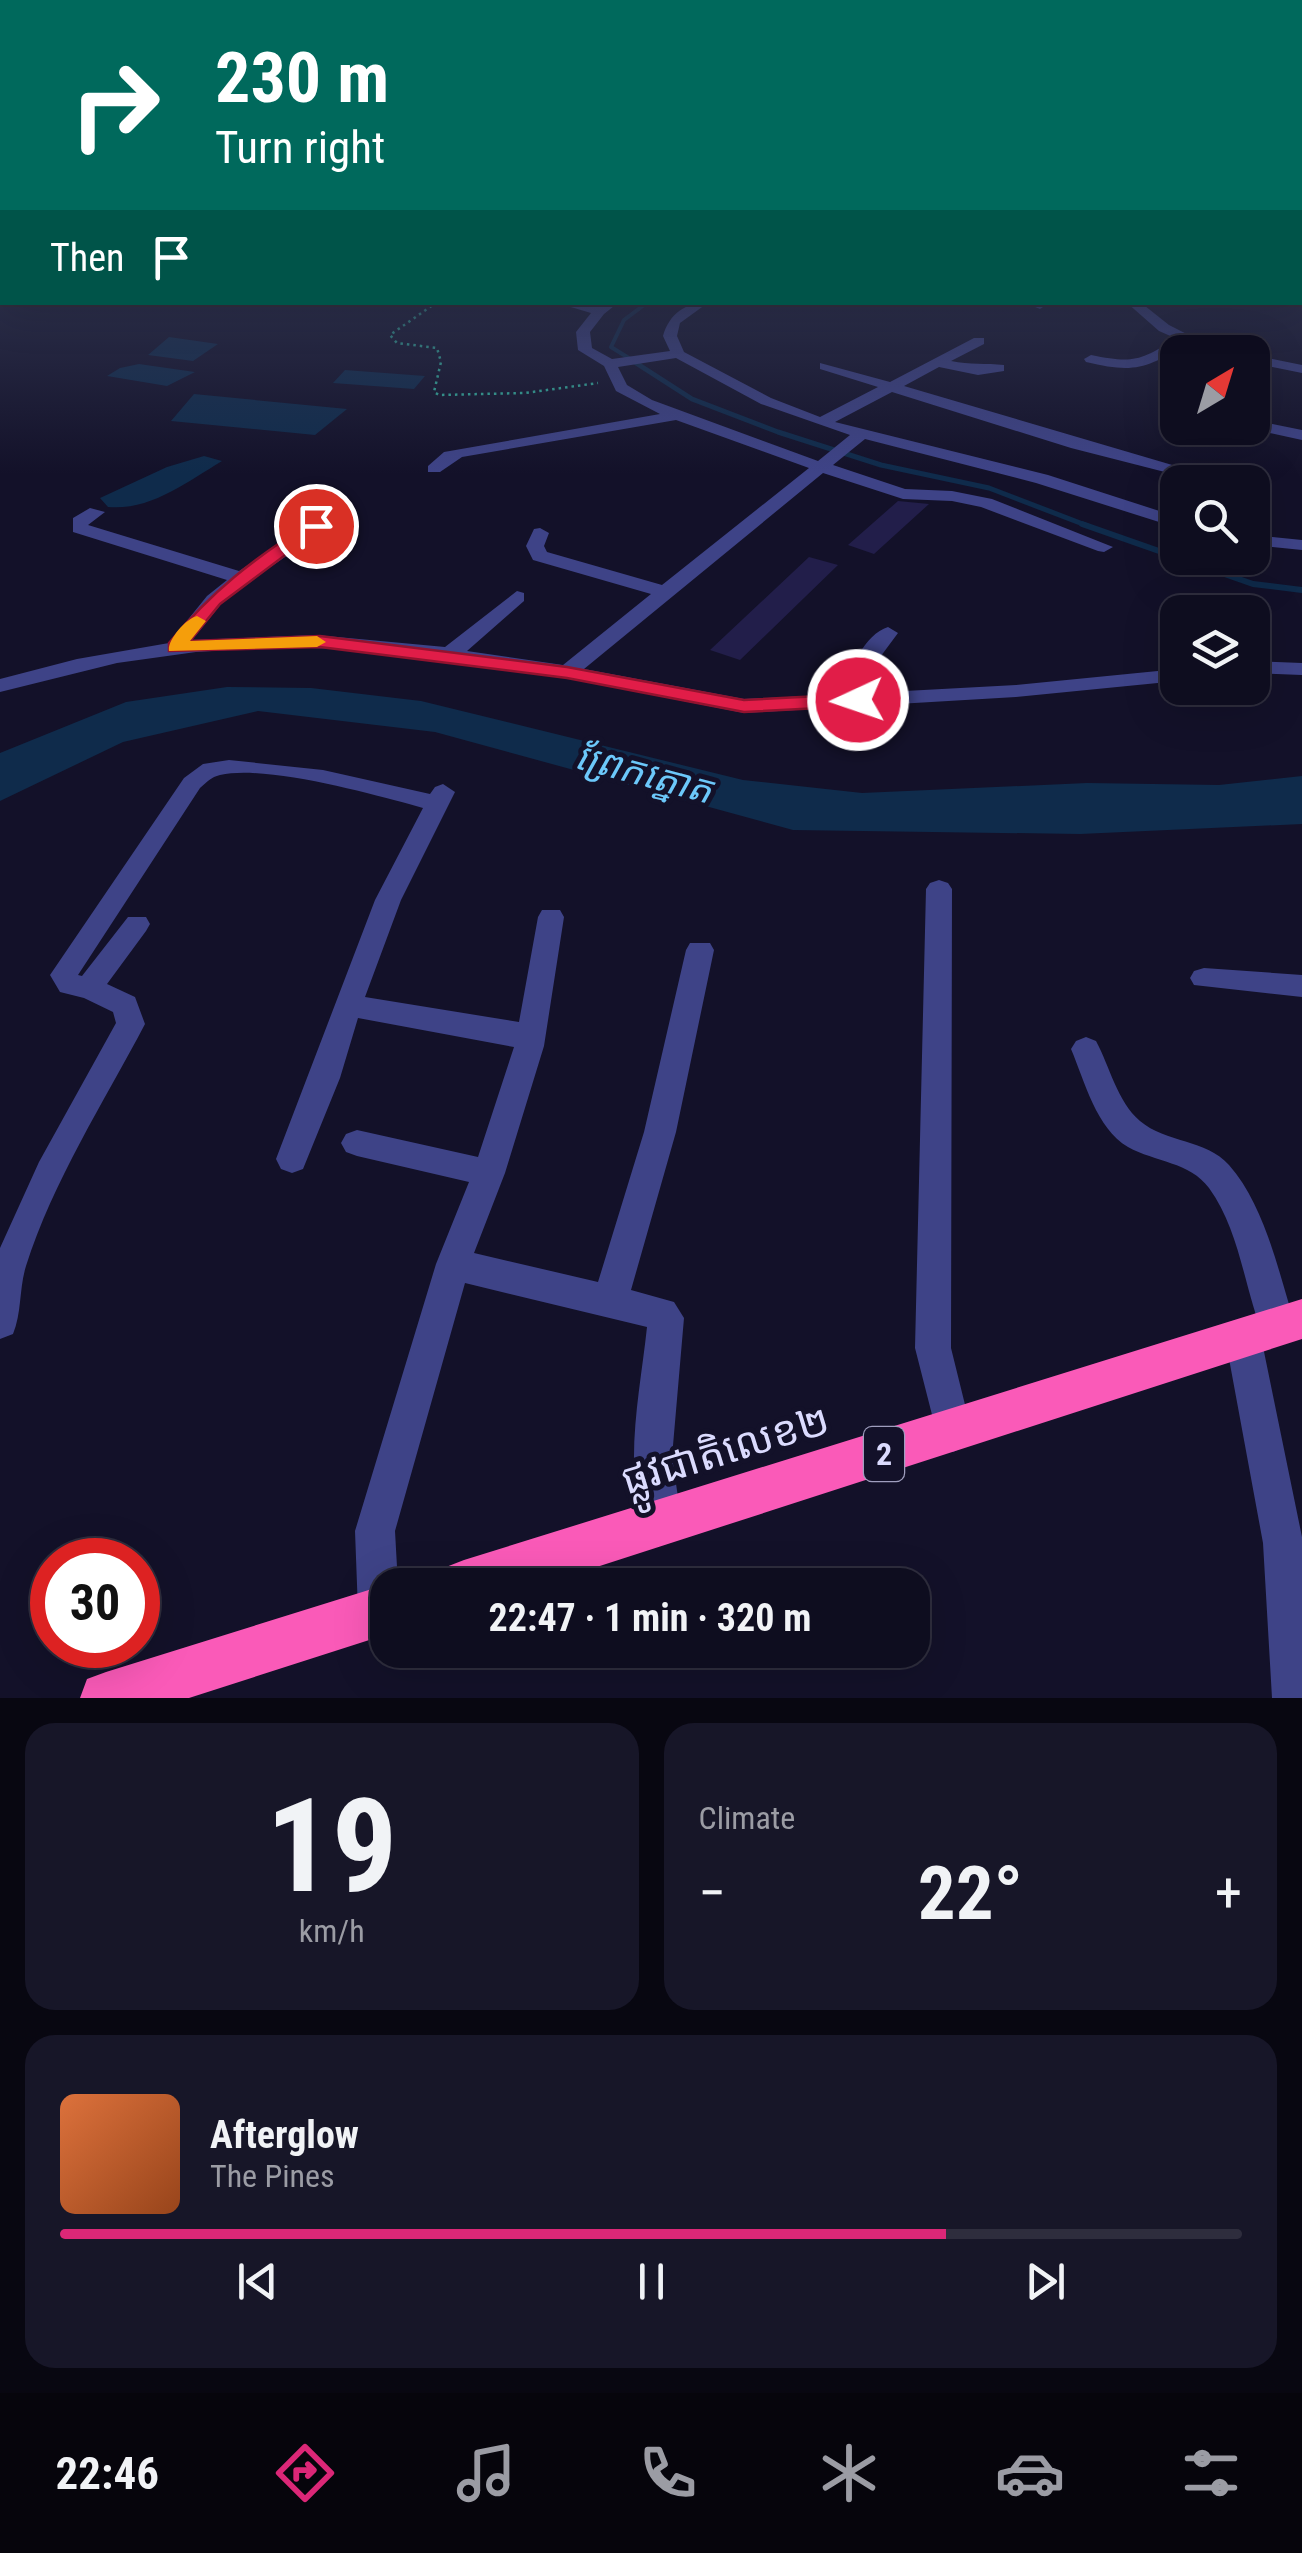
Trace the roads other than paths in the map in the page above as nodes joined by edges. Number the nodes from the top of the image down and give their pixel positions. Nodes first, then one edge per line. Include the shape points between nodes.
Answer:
1 (598, 315) edge
2 (683, 315) edge
3 (1150, 315) edge
4 (1177, 335) edge
5 (979, 341) dead end
6 (678, 354) junction
7 (1160, 354) edge
8 (1091, 359) dead end
9 (1150, 361) junction
10 (940, 362) junction
11 (1270, 363) edge
12 (825, 366) dead end
13 (999, 368) dead end
14 (1302, 369) edge
15 (613, 372) junction
16 (1139, 377) dead end
17 (889, 388) junction
18 (674, 416) junction
19 (821, 424) junction
20 (1270, 429) edge
21 (860, 435) junction
22 (1302, 435) edge
23 (1160, 466) edge
24 (817, 467) junction
25 (434, 469) dead end
26 (96, 512) dead end
27 (334, 516) dead end
28 (1160, 517) edge
29 (540, 533) dead end
30 (1270, 542) edge
31 (1302, 545) edge
32 (1104, 547) dead end
33 (240, 578) junction
34 (664, 592) junction
35 (517, 597) dead end
36 (888, 634) dead end
37 (176, 647) junction
38 (446, 656) junction
39 (1270, 668) edge
40 (1302, 668) edge
41 (567, 672) junction
42 (1160, 677) edge
43 (0, 686) edge
44 (858, 700) junction
45 (939, 889) dead end
46 (551, 917) dead end
47 (138, 924) dead end
48 (700, 950) dead end
49 (1204, 978) dead end
50 (1302, 986) edge
51 (89, 988) junction
52 (348, 1005) junction
53 (529, 1046) junction
54 (1086, 1050) dead end
55 (357, 1143) dead end
56 (292, 1159) dead end
57 (490, 1173) junction
58 (453, 1264) junction
59 (4, 1266) edge
60 (610, 1301) junction
61 (0, 1322) edge
62 (1275, 1328) edge
63 (953, 1432) junction
64 (662, 1524) junction
65 (1293, 1546) edge
66 (379, 1568) edge
67 (519, 1568) edge
68 (370, 1614) edge
69 (106, 1698) edge
70 (1294, 1698) edge

1 - 15 street via 583,332 585,350
2 - 6 street via 670,336
3 - 4 street
5 - 10 street
6 - 15 street
6 - 19 street
7 - 9 street
8 - 9 street via 1124,366
9 - 16 street
10 - 13 street via 978,371
10 - 17 street
11 - 14 street
12 - 17 street
15 - 18 street via 647,404
17 - 19 street
17 - 23 street
18 - 24 street
18 - 25 street via 462,452
19 - 21 street
20 - 22 street
21 - 24 street
21 - 28 street via 1042,479
24 - 32 street via 903,494 986,504
24 - 34 street
26 - 33 street via 79,528
27 - 33 street
29 - 34 street via 534,546 540,556
30 - 31 street
33 - 37 street
34 - 41 street
35 - 38 street
36 - 44 street via 868,657 856,684
37 - 38 street via 320,642
37 - 43 street via 57,668
38 - 41 street
39 - 40 street
41 - 44 street via 744,706
42 - 44 street
45 - 63 street via 933,1348
46 - 53 street
47 - 51 street
48 - 60 street via 660,1132
49 - 50 street
51 - 52 street via 70,985 64,975 192,784 207,770 226,768 440,798 388,900
51 - 59 street via 125,1005 131,1024
52 - 53 street via 520,1034
52 - 56 street
53 - 57 street
54 - 62 street via 1130,1130 1219,1176 1244,1227
55 - 57 street
57 - 58 street
58 - 60 street
58 - 66 street via 375,1531
59 - 61 street
60 - 64 street via 666,1318 653,1457
62 - 63 highway, ផ្លូវជាតិលេខ២ / 2
62 - 65 street
63 - 64 highway, ផ្លូវជាតិលេខ២ / 2
64 - 67 highway, ផ្លូវជាតិលេខ២ / 2
65 - 70 street
68 - 69 highway

